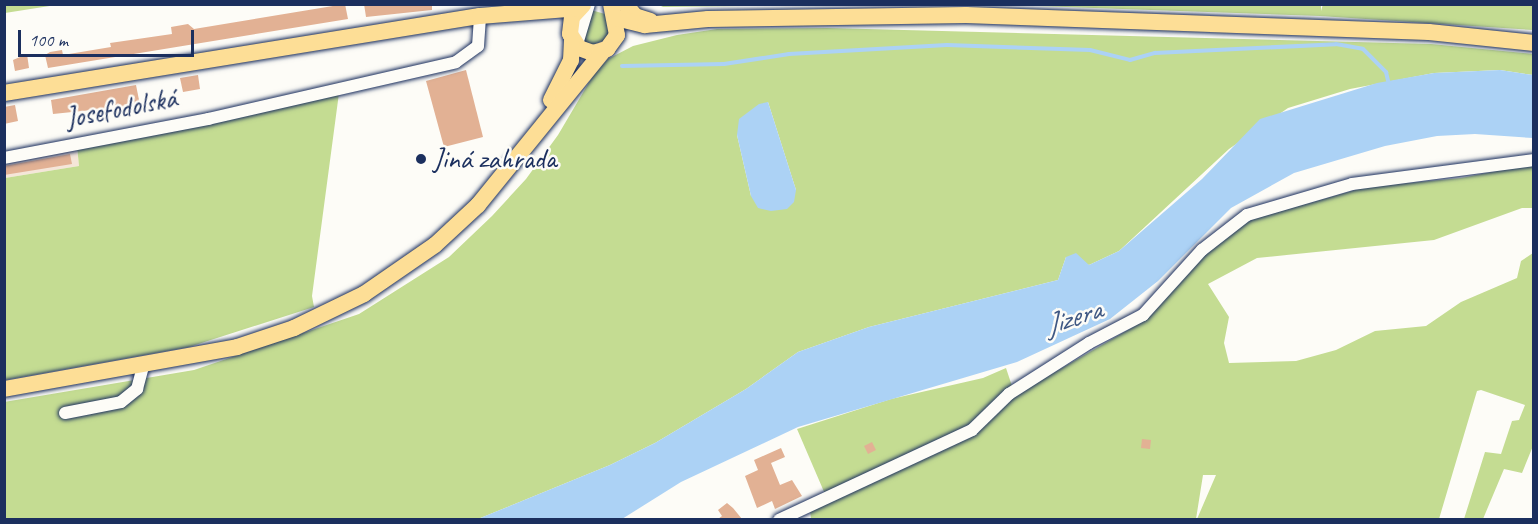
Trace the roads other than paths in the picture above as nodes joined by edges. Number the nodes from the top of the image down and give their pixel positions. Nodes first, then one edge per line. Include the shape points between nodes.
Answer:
1 (599, 4) edge
2 (585, 6) edge
3 (617, 11) edge
4 (523, 12) junction
5 (480, 16) junction
6 (665, 23) junction
7 (573, 41) junction
8 (1533, 43) edge
9 (606, 50) junction
10 (4, 93) edge
11 (530, 141) junction
12 (4, 158) edge
13 (1533, 160) edge
14 (143, 366) junction
15 (4, 389) edge
16 (65, 413) dead end
17 (779, 519) edge

1 - 3 main road
2 - 4 main road, Josefodolská
2 - 7 main road via 570,20
3 - 6 main road via 631,24
3 - 9 main road via 617,35
4 - 5 main road, Josefodolská
4 - 7 main road, Josefodolská via 558,25
5 - 10 main road, Josefodolská
5 - 12 street, Josefodolská via 478,46 462,61
6 - 8 main road via 966,15 1429,32
6 - 9 main road
7 - 9 main road via 589,52
7 - 11 main road via 569,65
9 - 11 main road
11 - 14 main road via 462,221 380,285 268,338
13 - 17 street via 1352,184 1247,215 1202,250 1143,315 1009,394 972,429
14 - 15 main road
14 - 16 street via 137,389 121,402

